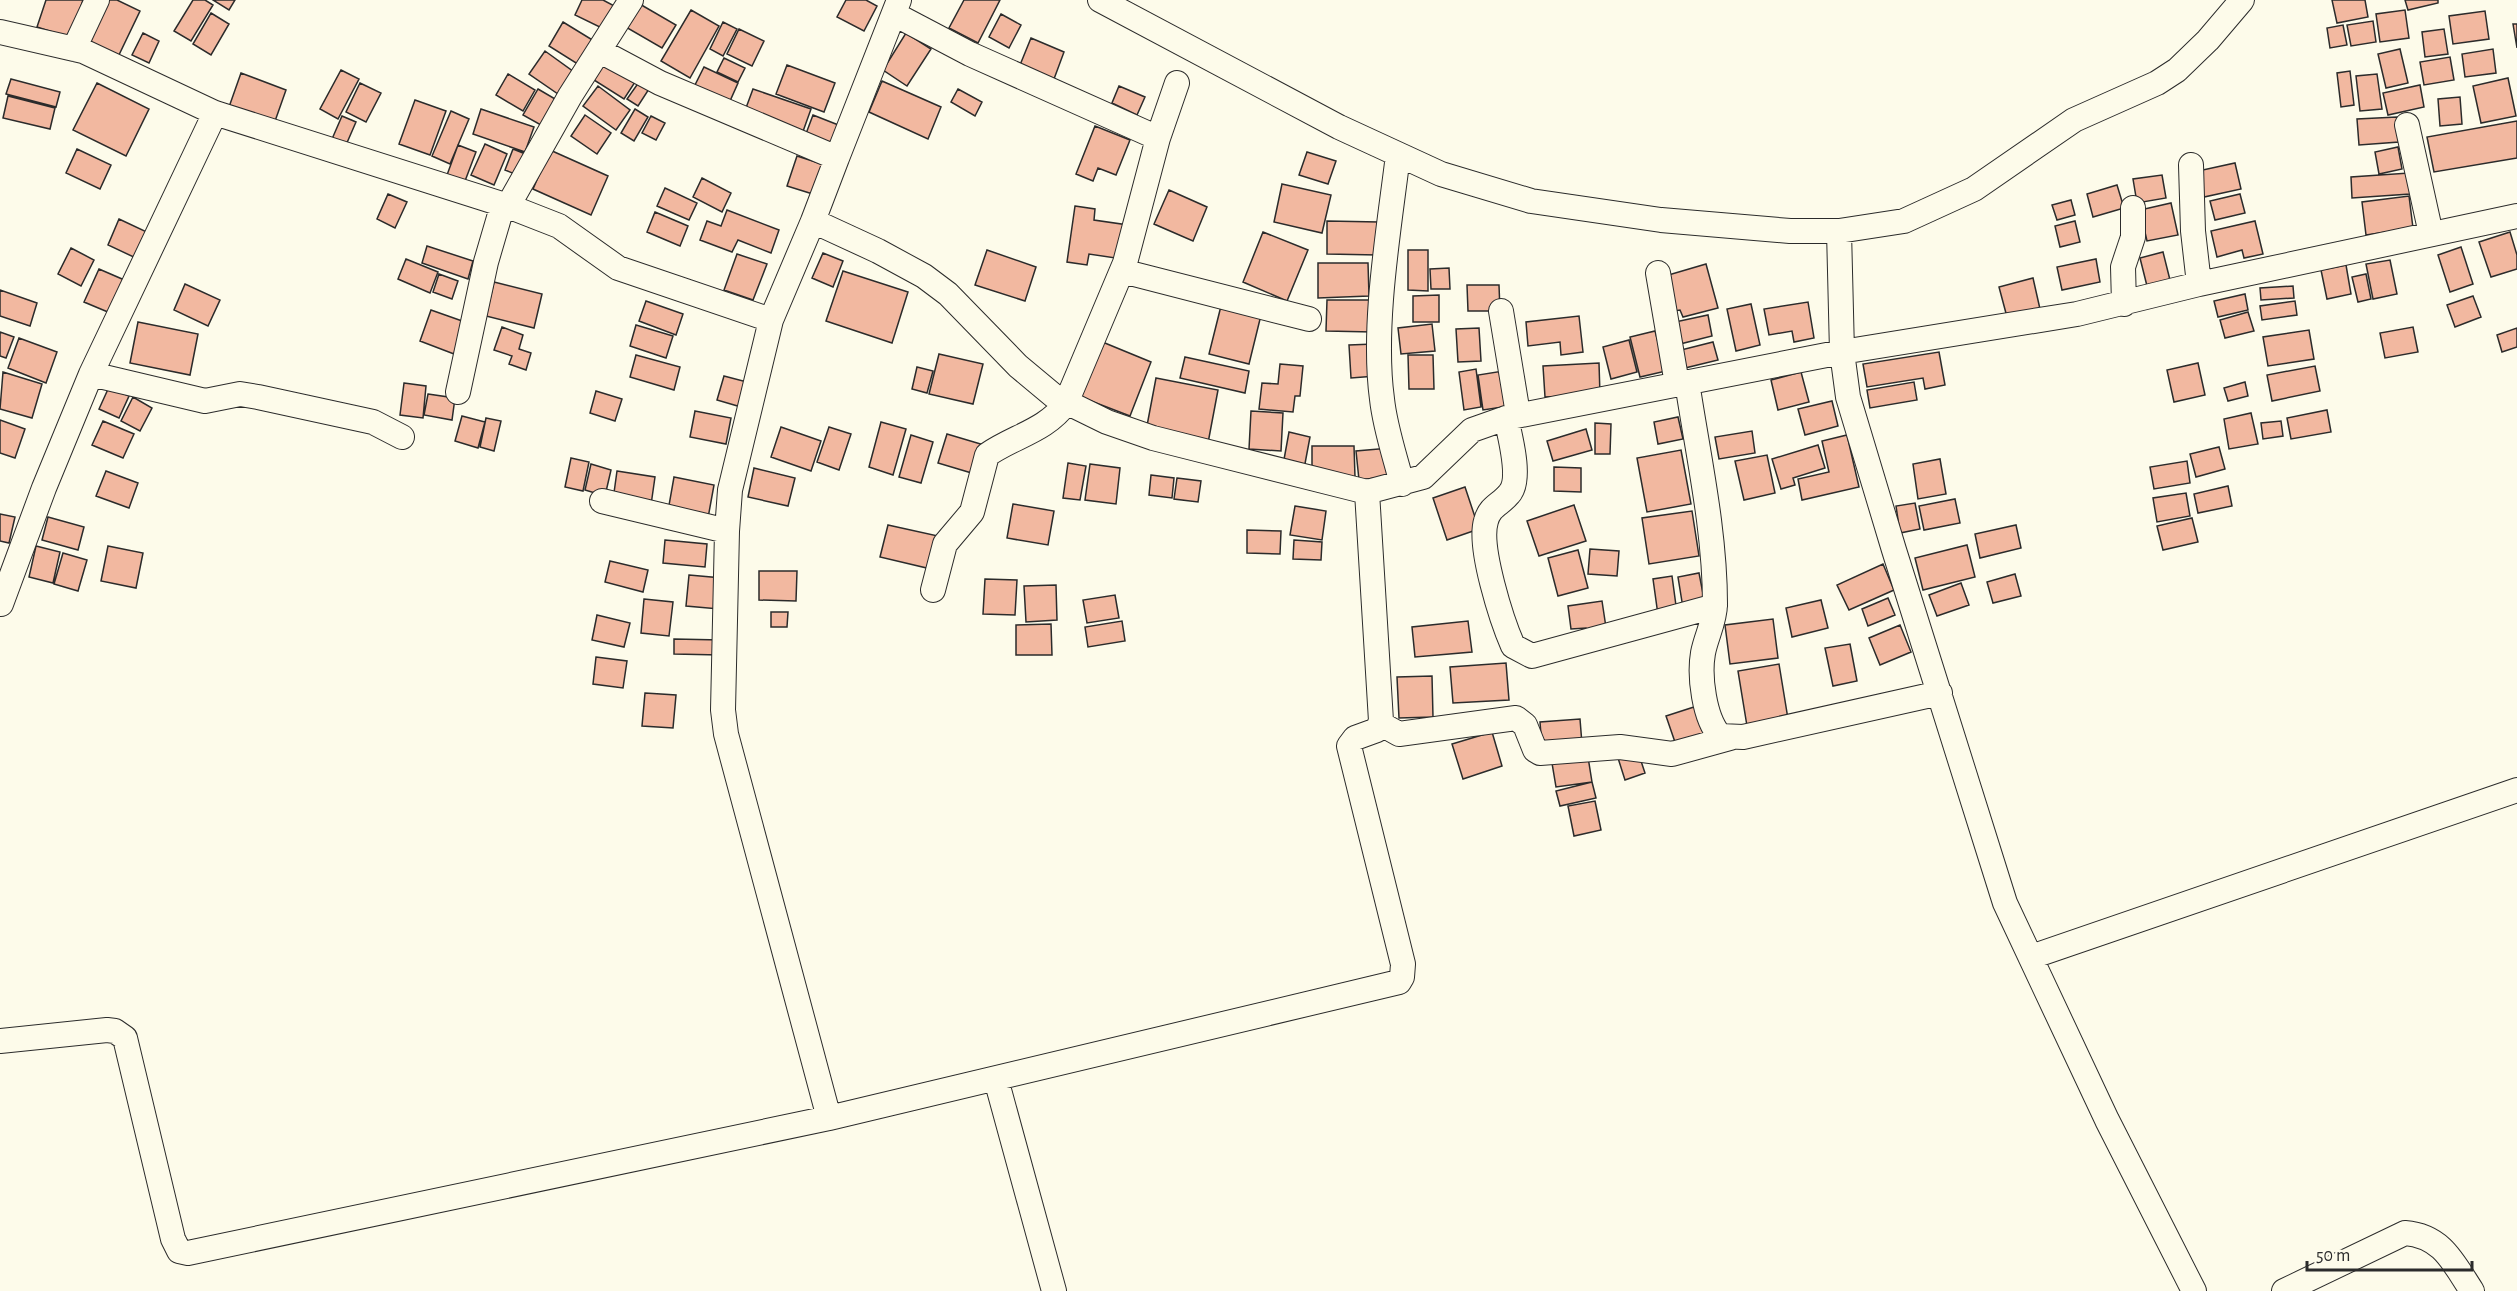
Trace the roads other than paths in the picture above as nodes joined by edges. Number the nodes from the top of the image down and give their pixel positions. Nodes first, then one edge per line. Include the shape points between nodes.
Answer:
1 (97, 0) edge
2 (632, 0) edge
3 (1100, 0) edge
4 (2242, 0) edge
5 (897, 7) edge
6 (0, 32) edge
7 (74, 49) junction
8 (600, 51) junction
9 (1177, 83) dead end
10 (215, 113) junction
11 (2407, 125) dead end
12 (1158, 138) junction
13 (1398, 155) junction
14 (837, 158) junction
15 (2191, 165) dead end
16 (506, 205) junction
17 (2133, 208) dead end
18 (2517, 216) edge
19 (813, 221) junction
20 (1839, 231) junction
21 (2431, 234) junction
22 (1122, 271) junction
23 (1658, 273) dead end
24 (2199, 284) junction
25 (2124, 304) junction
26 (1501, 311) dead end
27 (1309, 319) dead end
28 (771, 320) junction
29 (1842, 352) junction
30 (91, 374) junction
31 (1682, 383) junction
32 (458, 392) dead end
33 (1066, 403) junction
34 (1512, 416) junction
35 (402, 437) dead end
36 (1402, 484) junction
37 (1367, 492) junction
38 (602, 501) dead end
39 (726, 531) junction
40 (933, 590) dead end
41 (1, 604) edge
42 (1716, 606) junction
43 (1940, 693) junction
44 (1381, 724) junction
45 (1730, 738) junction
46 (2517, 790) edge
47 (2031, 957) junction
48 (0, 1041) edge
49 (996, 1079) junction
50 (829, 1118) junction
51 (1054, 1291) edge
52 (2194, 1291) edge
53 (2284, 1291) edge
54 (2472, 1291) edge

1 - 7 street
2 - 8 street
3 - 13 street
4 - 20 street via 2177,70 2074,120 1974,189 1904,221
5 - 12 street via 970,54
5 - 14 street
6 - 7 street
7 - 10 street
8 - 14 street via 671,87
8 - 16 street
9 - 12 street
10 - 16 street
10 - 30 street
11 - 21 street
12 - 22 street
13 - 20 street via 1441,174 1531,201 1661,220 1790,231
13 - 36 street via 1380,369 1384,409
14 - 19 street
15 - 24 street
16 - 28 street via 559,226 600,256 634,274
16 - 32 street via 486,262
17 - 25 street via 2133,237 2123,267
18 - 21 street
19 - 28 street
19 - 33 street via 924,276 948,294 1018,366
20 - 29 street
21 - 24 street
22 - 27 street
22 - 33 street
23 - 31 street
24 - 25 street
25 - 29 street
26 - 34 street
28 - 39 street via 730,490
29 - 31 street
29 - 43 street via 1848,397
30 - 35 street via 205,401 240,394 258,397 373,422
30 - 41 street
31 - 34 street
31 - 42 street via 1705,500
33 - 37 street via 1153,438
33 - 40 street via 1051,420 987,455 972,512 945,544
34 - 36 street via 1472,430 1433,470
34 - 42 street via 1515,482 1510,494 1491,508 1484,540 1498,603 1513,646 1532,656 1553,652
36 - 37 street
37 - 44 street
38 - 39 street
39 - 50 street via 726,734
42 - 45 street via 1703,651 1703,683 1712,725 1720,736
43 - 45 street
43 - 47 street via 2005,903
44 - 45 street via 1400,734 1516,718 1525,725 1534,750 1540,753 1620,747 1672,754
44 - 49 street via 1377,730 1350,741 1348,746 1403,964 1399,982
46 - 47 street
47 - 52 street via 2107,1120
48 - 50 street via 106,1030 125,1038 173,1239 179,1251 188,1254
49 - 50 street
49 - 51 street
53 - 54 street via 2405,1233 2420,1234 2438,1243

